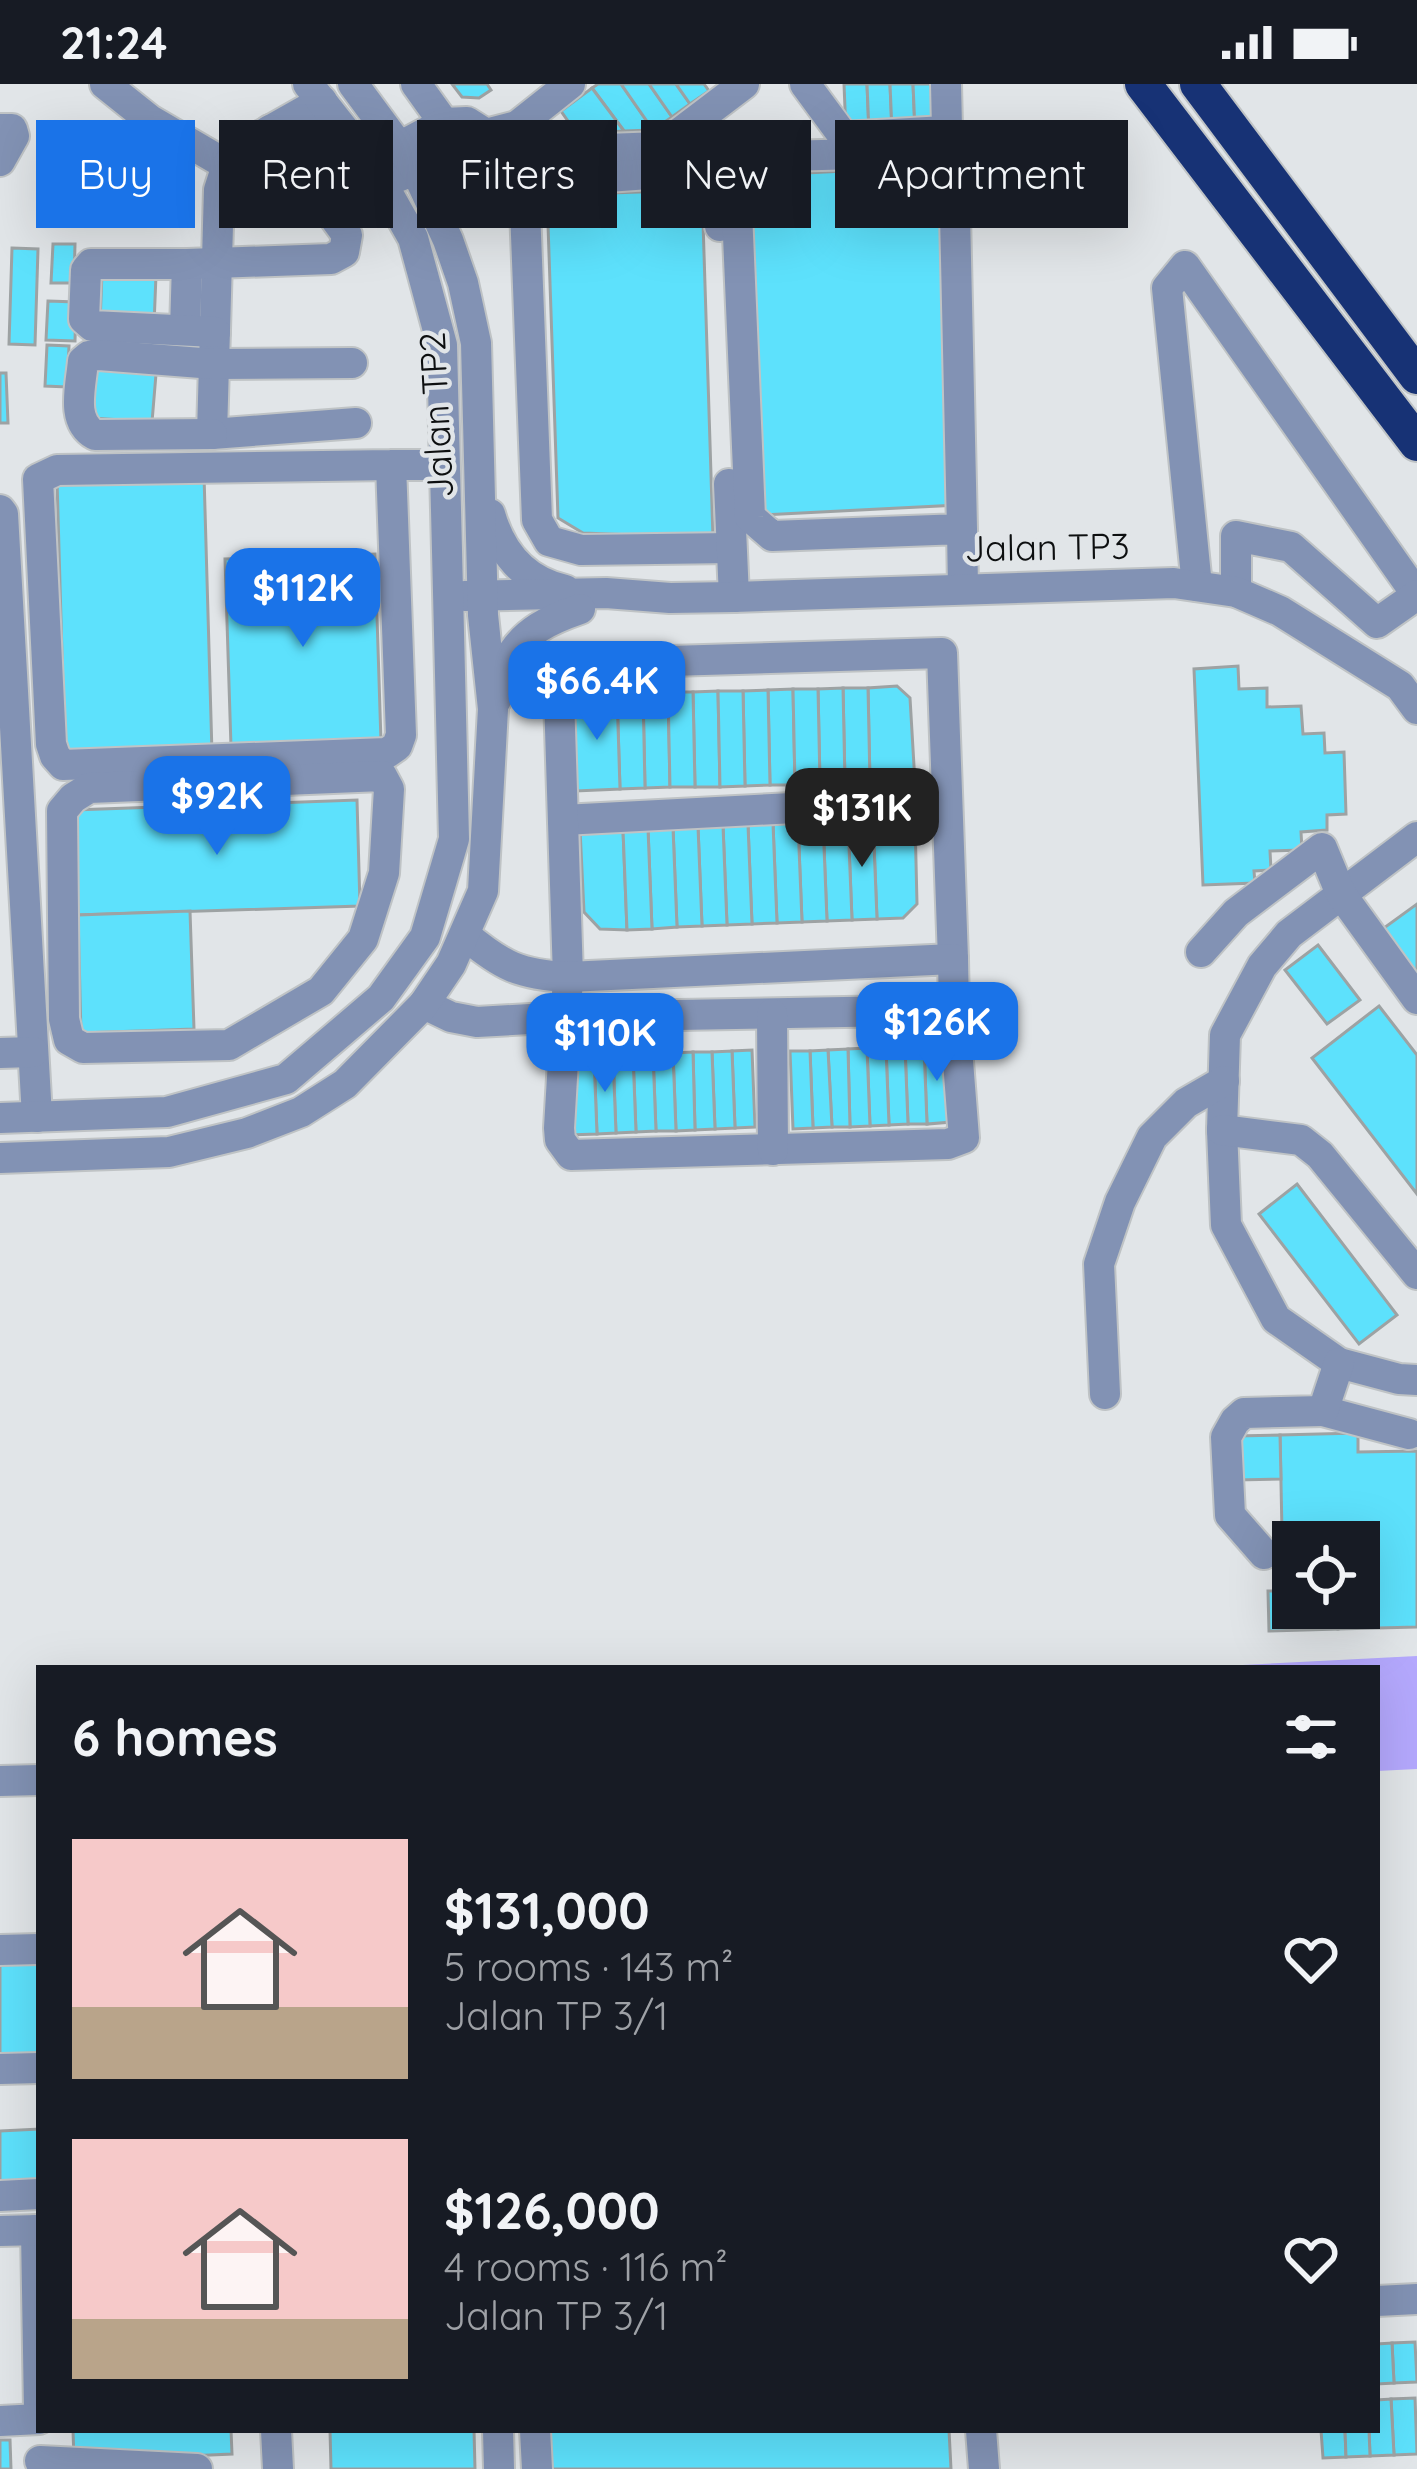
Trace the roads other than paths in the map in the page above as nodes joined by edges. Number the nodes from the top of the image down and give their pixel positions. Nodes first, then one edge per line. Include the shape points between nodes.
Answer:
1 (105, 84) edge
2 (353, 84) edge
3 (416, 84) edge
4 (570, 84) edge
5 (744, 84) edge
6 (805, 84) edge
7 (946, 84) edge
8 (1143, 84) edge
9 (1198, 84) edge
10 (315, 92) edge
11 (282, 120) edge
12 (337, 120) edge
13 (450, 120) edge
14 (525, 120) edge
15 (0, 129) edge
16 (617, 149) edge
17 (417, 153) edge
18 (408, 157) junction
19 (0, 161) edge
20 (219, 161) edge
21 (393, 166) edge
22 (219, 190) edge
23 (393, 201) edge
24 (340, 228) edge
25 (202, 264) junction
26 (200, 331) junction
27 (352, 363) dead end
28 (214, 364) junction
29 (1417, 376) edge
30 (356, 423) dead end
31 (212, 434) junction
32 (1417, 443) edge
33 (391, 465) junction
34 (444, 465) junction
35 (480, 479) junction
36 (0, 510) edge
37 (962, 530) junction
38 (1192, 533) junction
39 (1236, 536) junction
40 (731, 548) junction
41 (1197, 586) junction
42 (963, 588) junction
43 (1236, 592) junction
44 (1417, 595) edge
45 (734, 597) junction
46 (582, 601) junction
47 (448, 605) junction
48 (483, 606) junction
49 (1408, 698) edge
50 (493, 709) junction
51 (1417, 725) edge
52 (947, 800) junction
53 (563, 820) junction
54 (1417, 837) edge
55 (1341, 894) junction
56 (465, 935) junction
57 (1201, 952) dead end
58 (14, 955) edge
59 (953, 959) junction
60 (568, 976) junction
61 (1417, 999) edge
62 (424, 1004) junction
63 (955, 1010) junction
64 (772, 1014) junction
65 (564, 1017) junction
66 (229, 1045) junction
67 (33, 1052) junction
68 (0, 1053) edge
69 (1224, 1081) junction
70 (244, 1091) junction
71 (37, 1117) junction
72 (0, 1118) edge
73 (1222, 1130) junction
74 (773, 1150) junction
75 (0, 1158) edge
76 (1417, 1274) edge
77 (1339, 1363) junction
78 (1417, 1379) edge
79 (1105, 1394) dead end
80 (1323, 1411) junction
81 (1409, 1434) dead end
82 (1264, 1553) dead end
83 (36, 1780) edge
84 (0, 1781) edge
85 (36, 1949) edge
86 (0, 1950) edge
87 (36, 2068) edge
88 (0, 2069) edge
89 (36, 2194) edge
90 (0, 2196) edge
91 (36, 2230) edge
92 (0, 2231) edge
93 (1417, 2299) edge
94 (1380, 2300) edge
95 (36, 2415) edge
96 (0, 2421) edge
97 (276, 2433) edge
98 (499, 2433) edge
99 (535, 2433) edge
100 (981, 2433) edge
101 (40, 2453) edge
102 (197, 2469) edge
103 (252, 2469) edge
104 (278, 2469) edge
105 (500, 2469) edge
106 (537, 2469) edge
107 (984, 2469) edge

1 - 20 street
2 - 18 street, Jalan TP2
3 - 13 street
4 - 14 street
5 - 16 street via 661,147
6 - 7 street via 844,136 944,131
8 - 32 highway
9 - 29 highway
10 - 11 street
10 - 12 street, Jalan TP2
15 - 19 street via 14,136
17 - 18 street
18 - 21 street
18 - 35 street, Jalan TP2 via 463,283 476,343
22 - 25 street
23 - 34 street, Jalan TP2 via 413,238 442,346
24 - 25 street via 344,252 331,259
25 - 26 street
25 - 26 street via 91,264 84,319 92,326
26 - 28 street
27 - 28 street
28 - 31 street
28 - 31 street via 88,356 79,419 94,435
30 - 31 street
33 - 33 street via 57,470 38,479 51,744 63,765 387,753 397,746
33 - 34 street
34 - 47 street, Jalan TP2
35 - 46 street via 514,563
35 - 48 street, Jalan TP2
36 - 58 street
37 - 37 street via 772,536 751,517 734,165 741,157 950,155
37 - 42 street
38 - 39 street
38 - 41 street
38 - 44 street via 1167,287 1185,266
39 - 43 street
39 - 44 street via 1291,548 1377,623
40 - 40 street via 719,196 690,172 524,183 537,520 549,542 581,550
40 - 45 street
41 - 42 street, Jalan TP3
41 - 43 street, Jalan TP3
42 - 45 street, Jalan TP3
43 - 49 street, Jalan TP3 via 1280,611
45 - 46 street, Jalan TP3
46 - 48 street, Jalan TP3
46 - 50 street via 525,638 508,661
47 - 48 street, Jalan TP3
47 - 70 street, Jalan TP2 via 454,839 424,937 381,998 286,1079
48 - 50 street, Jalan TP2
49 - 51 street, Jalan TP3
50 - 56 street, Jalan TP2 via 483,891
52 - 53 street
52 - 53 street via 942,652 601,662 576,675 559,698
52 - 59 street
53 - 60 street
54 - 55 street
55 - 57 street via 1322,848 1236,913
55 - 61 street
55 - 69 street via 1262,966 1225,1035
56 - 60 street via 511,969
56 - 62 street, Jalan TP2
58 - 67 street
59 - 60 street
59 - 63 street
60 - 65 street
62 - 65 street via 477,1022
62 - 75 street, Jalan TP2 via 345,1084 247,1133 169,1152
63 - 64 street
63 - 74 street via 964,1138
64 - 65 street
64 - 74 street
65 - 74 street via 559,1128 571,1155
66 - 66 street via 321,991 362,938 384,873 389,789 382,776 89,788 62,811 69,1040 83,1048
66 - 70 street
67 - 68 street
67 - 71 street
69 - 73 street
69 - 79 street via 1152,1137 1120,1202 1099,1264
70 - 71 street, Jalan TP2 via 167,1112
71 - 72 street, Jalan TP2
73 - 76 street via 1301,1141 1320,1155
73 - 77 street via 1226,1225 1276,1319
77 - 78 street
77 - 80 street
80 - 81 street
80 - 82 street via 1244,1413 1226,1437 1230,1516
83 - 84 street
85 - 86 street
87 - 88 street
89 - 90 street
91 - 92 street
93 - 94 street
95 - 96 street
97 - 104 street
98 - 105 street
99 - 106 street
100 - 107 street
101 - 102 street
103 - 104 street

